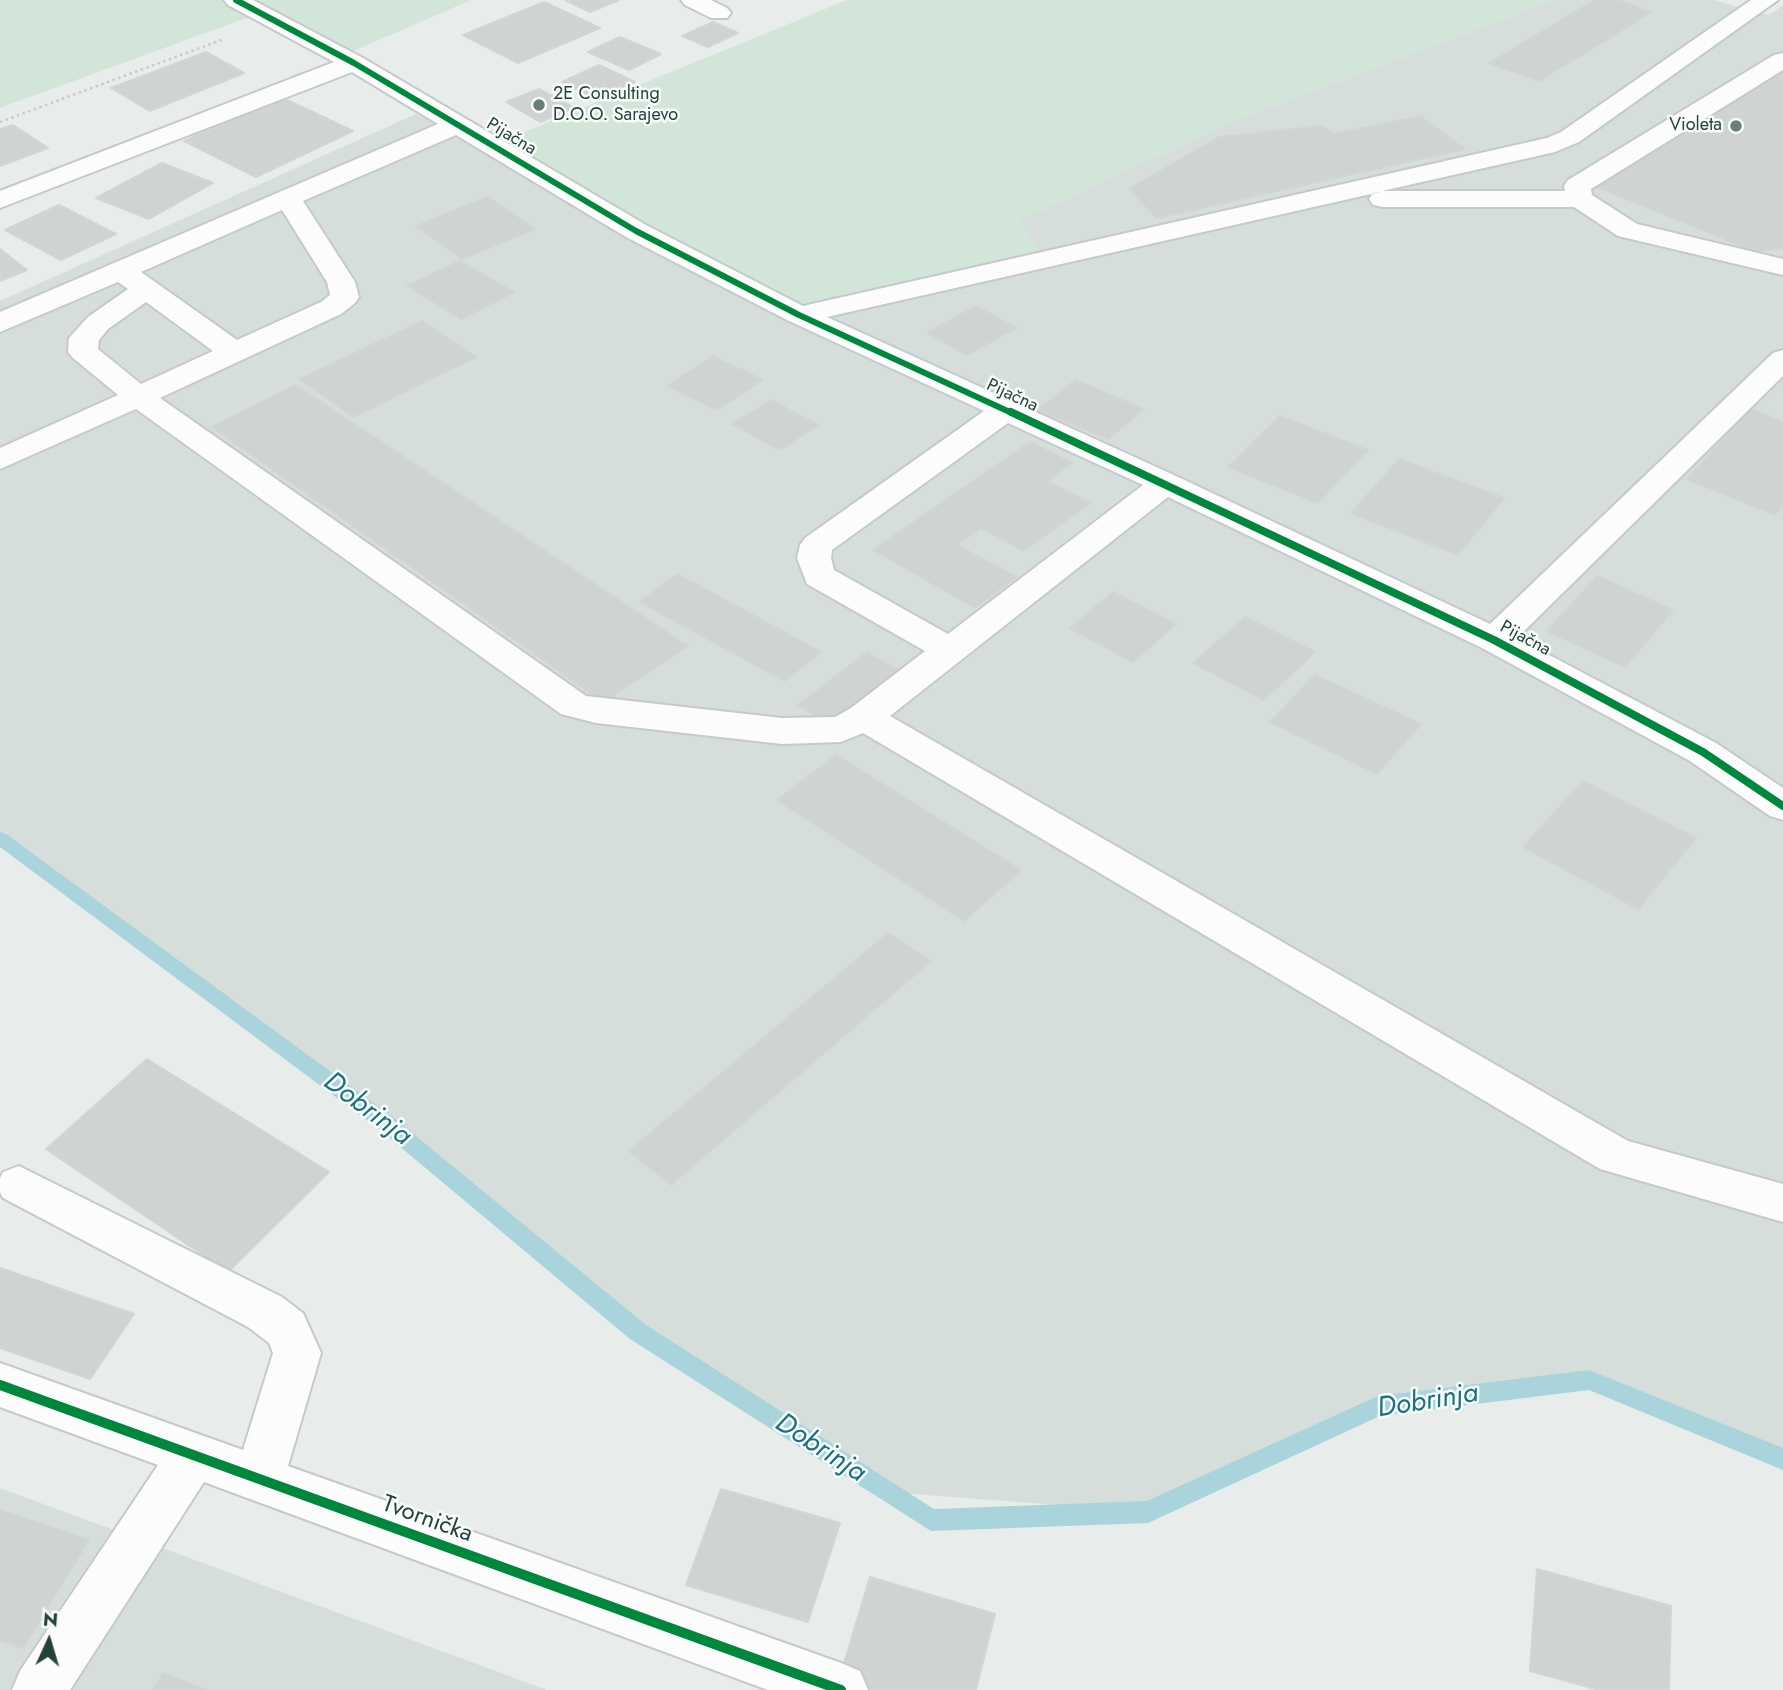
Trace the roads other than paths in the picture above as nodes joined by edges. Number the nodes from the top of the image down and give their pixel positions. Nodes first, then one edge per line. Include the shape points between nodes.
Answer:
1 (236, 0) edge
2 (693, 0) edge
3 (1766, 0) edge
4 (719, 13) dead end
5 (1783, 60) edge
6 (354, 63) junction
7 (458, 124) junction
8 (288, 198) junction
9 (1375, 199) dead end
10 (1580, 199) junction
11 (0, 200) edge
12 (1783, 267) edge
13 (133, 280) junction
14 (799, 315) junction
15 (0, 323) edge
16 (235, 353) junction
17 (1783, 359) edge
18 (138, 396) junction
19 (1006, 410) junction
20 (0, 460) edge
21 (1165, 483) junction
22 (1494, 640) junction
23 (950, 650) junction
24 (863, 717) junction
25 (1783, 806) edge
26 (19, 1185) dead end
27 (1783, 1203) edge
28 (0, 1385) edge
29 (193, 1456) junction
30 (259, 1480) junction
31 (39, 1690) edge
32 (841, 1690) edge

1 - 6 street, Pijačna
2 - 4 street
3 - 14 street via 1555,144
5 - 10 street via 1577,186
6 - 7 street, Pijačna
6 - 11 street
7 - 8 street
7 - 14 street, Pijačna via 636,231
8 - 13 street
8 - 16 street via 341,282 345,297
9 - 10 street
10 - 12 street via 1628,230
13 - 15 street
13 - 16 street
13 - 18 street via 84,338 83,352
14 - 19 street, Pijačna
16 - 18 street
17 - 22 street
18 - 20 street
18 - 24 street via 574,705 782,731 841,729
19 - 21 street, Pijačna
19 - 23 street via 817,545 814,558 819,576
21 - 22 street, Pijačna
21 - 23 street
22 - 25 street, Pijačna via 1703,752
23 - 24 street
24 - 27 street via 1616,1156
26 - 30 street via 265,1312 286,1328 297,1353
28 - 29 street, Tvornička
29 - 30 street, Tvornička
29 - 31 street
30 - 32 street, Tvornička

